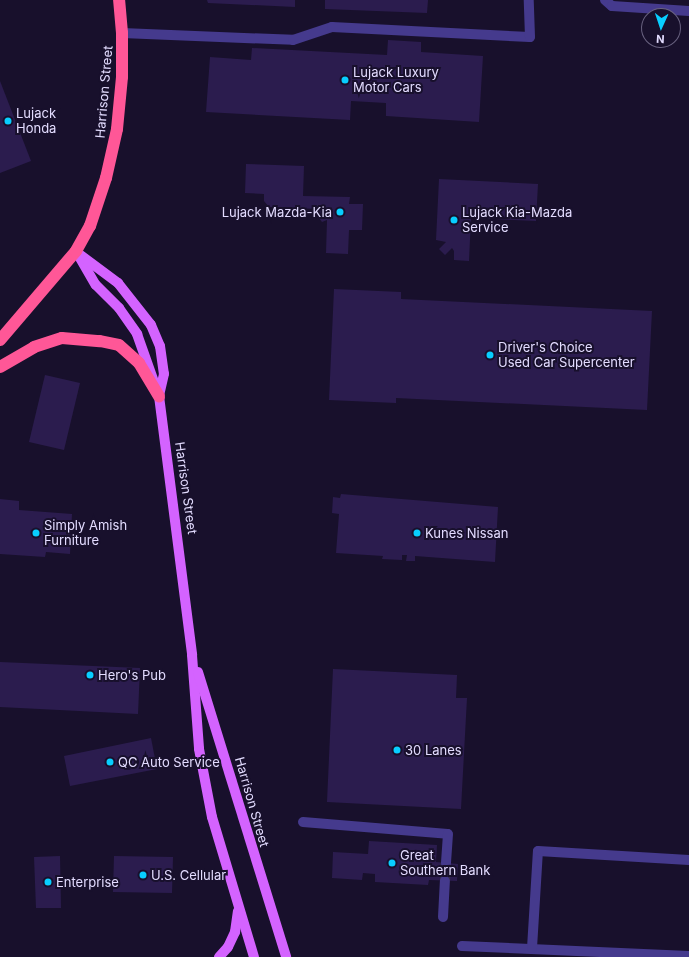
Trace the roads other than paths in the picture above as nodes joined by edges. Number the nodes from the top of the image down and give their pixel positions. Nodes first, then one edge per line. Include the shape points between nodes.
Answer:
1 (119, 0) edge
2 (529, 0) edge
3 (605, 0) edge
4 (689, 11) edge
5 (122, 32) junction
6 (76, 251) junction
7 (0, 340) edge
8 (0, 368) edge
9 (159, 396) junction
10 (192, 655) junction
11 (303, 822) dead end
12 (689, 860) edge
13 (446, 863) tunnel mouth
14 (445, 880) tunnel mouth
15 (239, 907) junction
16 (443, 917) dead end
17 (462, 946) dead end
18 (532, 948) junction
19 (689, 956) edge
20 (219, 957) edge
21 (254, 957) edge
22 (286, 957) edge

1 - 5 highway, Harrison Street
2 - 5 lane via 530,37 332,27 293,40
3 - 4 lane via 612,6
5 - 6 highway, Harrison Street via 122,77 117,129 106,178 90,226
6 - 7 highway
6 - 9 main road, Harrison Street via 96,285 119,308 137,334
6 - 9 main road, Harrison Street via 118,283 151,325 160,346 164,374
8 - 9 highway via 34,347 62,338 100,341 120,345 139,363
9 - 10 main road, Harrison Street
10 - 15 main road, Harrison Street via 199,749 209,802
10 - 22 main road, Harrison Street
11 - 13 lane via 448,834
12 - 18 lane via 538,851
14 - 16 lane
15 - 20 main road via 235,932 228,947
15 - 21 main road, Harrison Street
17 - 18 lane
18 - 19 lane

